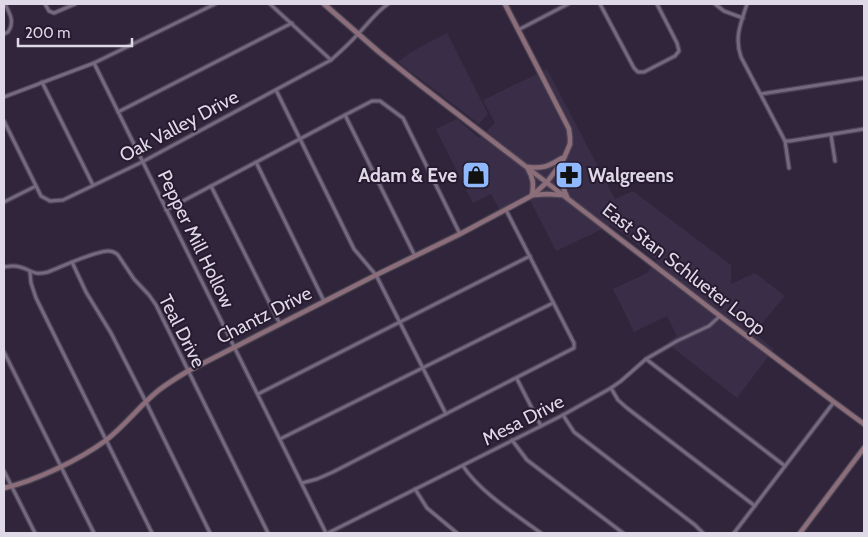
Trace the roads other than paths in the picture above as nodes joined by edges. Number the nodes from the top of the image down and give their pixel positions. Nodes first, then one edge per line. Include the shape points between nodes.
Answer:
1 (5, 4) edge
2 (45, 4) edge
3 (75, 4) edge
4 (214, 4) edge
5 (270, 4) edge
6 (324, 4) edge
7 (388, 4) edge
8 (505, 4) edge
9 (568, 4) edge
10 (600, 4) edge
11 (657, 4) edge
12 (715, 4) edge
13 (747, 4) edge
14 (743, 18) junction
15 (292, 23) junction
16 (518, 30) junction
17 (4, 34) edge
18 (358, 35) junction
19 (331, 60) junction
20 (94, 64) junction
21 (864, 78) edge
22 (42, 82) junction
23 (276, 90) junction
24 (761, 94) junction
25 (4, 97) edge
26 (118, 112) junction
27 (345, 115) junction
28 (4, 121) edge
29 (864, 130) edge
30 (831, 135) junction
31 (300, 139) junction
32 (785, 140) junction
33 (564, 158) junction
34 (835, 161) dead end
35 (142, 162) junction
36 (256, 162) junction
37 (528, 167) junction
38 (789, 168) dead end
39 (547, 182) junction
40 (93, 185) junction
41 (36, 186) junction
42 (211, 186) junction
43 (532, 196) junction
44 (566, 197) junction
45 (4, 202) edge
46 (166, 210) junction
47 (506, 210) junction
48 (460, 234) junction
49 (530, 256) junction
50 (415, 257) junction
51 (72, 262) junction
52 (4, 267) edge
53 (30, 272) junction
54 (376, 275) junction
55 (324, 301) junction
56 (553, 303) junction
57 (720, 316) junction
58 (400, 322) junction
59 (280, 324) junction
60 (234, 347) junction
61 (4, 352) edge
62 (646, 359) junction
63 (423, 368) junction
64 (188, 371) junction
65 (517, 379) junction
66 (612, 388) junction
67 (258, 394) junction
68 (146, 402) junction
69 (834, 402) junction
70 (446, 414) junction
71 (563, 415) junction
72 (864, 424) edge
73 (541, 426) junction
74 (280, 439) junction
75 (512, 440) junction
76 (105, 441) junction
77 (864, 448) edge
78 (61, 466) junction
79 (463, 466) junction
80 (785, 466) junction
81 (4, 470) edge
82 (302, 483) junction
83 (12, 486) junction
84 (4, 488) edge
85 (415, 490) junction
86 (755, 506) junction
87 (451, 529) junction
88 (35, 533) edge
89 (94, 533) edge
90 (152, 533) edge
91 (210, 533) edge
92 (268, 533) edge
93 (327, 533) edge
94 (448, 533) edge
95 (456, 533) edge
96 (541, 533) edge
97 (623, 533) edge
98 (703, 533) edge
99 (734, 533) edge
100 (800, 533) edge

1 - 17 street via 12,23
2 - 3 street via 54,13
4 - 20 street
5 - 15 street
6 - 18 main road, East Stan Schlueter Loop
7 - 18 street, Oak Valley Drive
8 - 16 main road
9 - 16 street
10 - 11 street via 638,72 644,72 679,51
12 - 14 street
13 - 14 street
14 - 24 street via 737,47
15 - 19 street
15 - 26 street
16 - 33 main road via 569,129 570,144
18 - 19 street, Oak Valley Drive
18 - 37 main road, East Stan Schlueter Loop
19 - 23 street, Oak Valley Drive
20 - 22 street
20 - 26 street, Pepper Mill Hollow
21 - 24 street
22 - 25 street
22 - 40 street
23 - 31 street
23 - 35 street, Oak Valley Drive
24 - 32 street
26 - 35 street, Pepper Mill Hollow
27 - 31 street
27 - 48 street via 372,101 380,101 403,118
27 - 50 street
28 - 41 street, Oak Valley Drive
29 - 30 street
30 - 32 street
30 - 34 street
31 - 36 street
31 - 54 street via 354,249
32 - 38 street
33 - 37 main road via 547,167
33 - 39 main road, Chantz Drive
33 - 44 main road via 560,175
35 - 40 street, Oak Valley Drive
35 - 46 street, Pepper Mill Hollow
36 - 42 street
36 - 55 street
37 - 39 main road, East Stan Schlueter Loop
37 - 43 main road via 534,184
39 - 43 main road, Chantz Drive
39 - 44 main road, East Stan Schlueter Loop
40 - 41 street, Oak Valley Drive via 63,200 50,201 41,196
41 - 45 street
42 - 46 street
42 - 59 street
43 - 44 main road via 556,194
43 - 47 main road, Chantz Drive
44 - 57 main road, East Stan Schlueter Loop
46 - 60 street, Pepper Mill Hollow
47 - 48 main road, Chantz Drive
47 - 49 street
48 - 50 main road, Chantz Drive
49 - 56 street
49 - 58 street
50 - 54 main road, Chantz Drive
51 - 53 street, Teal Drive via 41,274
51 - 64 street, Teal Drive via 105,251 115,252 156,306
51 - 68 street
52 - 53 street, Teal Drive via 13,265
53 - 76 street via 36,298
54 - 55 main road, Chantz Drive
54 - 58 street
55 - 59 main road, Chantz Drive
56 - 63 street
56 - 65 street via 574,348
57 - 62 street, Mesa Drive via 709,326
57 - 69 main road, East Stan Schlueter Loop
58 - 63 street
58 - 67 street
59 - 60 main road, Chantz Drive
60 - 64 main road, Chantz Drive
60 - 67 street, Pepper Mill Hollow
61 - 78 street
62 - 66 street, Mesa Drive
62 - 80 street
63 - 70 street
63 - 74 street
64 - 68 main road, Chantz Drive
64 - 92 street, Teal Drive
65 - 70 street
65 - 73 street
66 - 71 street, Mesa Drive
66 - 86 street via 627,408
67 - 74 street, Pepper Mill Hollow
68 - 76 main road, Chantz Drive
68 - 91 street
69 - 72 main road, East Stan Schlueter Loop
69 - 80 street
70 - 82 street via 333,472
71 - 73 street, Mesa Drive
71 - 98 street via 574,432
73 - 75 street, Mesa Drive
74 - 82 street, Pepper Mill Hollow
75 - 79 street, Mesa Drive
75 - 97 street via 527,460
76 - 78 main road, Chantz Drive
76 - 90 street
77 - 100 main road
78 - 83 main road, Chantz Drive
78 - 89 street
79 - 85 street, Mesa Drive
79 - 96 street via 479,486
80 - 86 street
81 - 83 street
82 - 93 street, Pepper Mill Hollow
83 - 84 main road, Chantz Drive
83 - 88 street
85 - 87 street via 427,508
85 - 93 street, Mesa Drive
86 - 99 street
87 - 94 street
87 - 95 street

